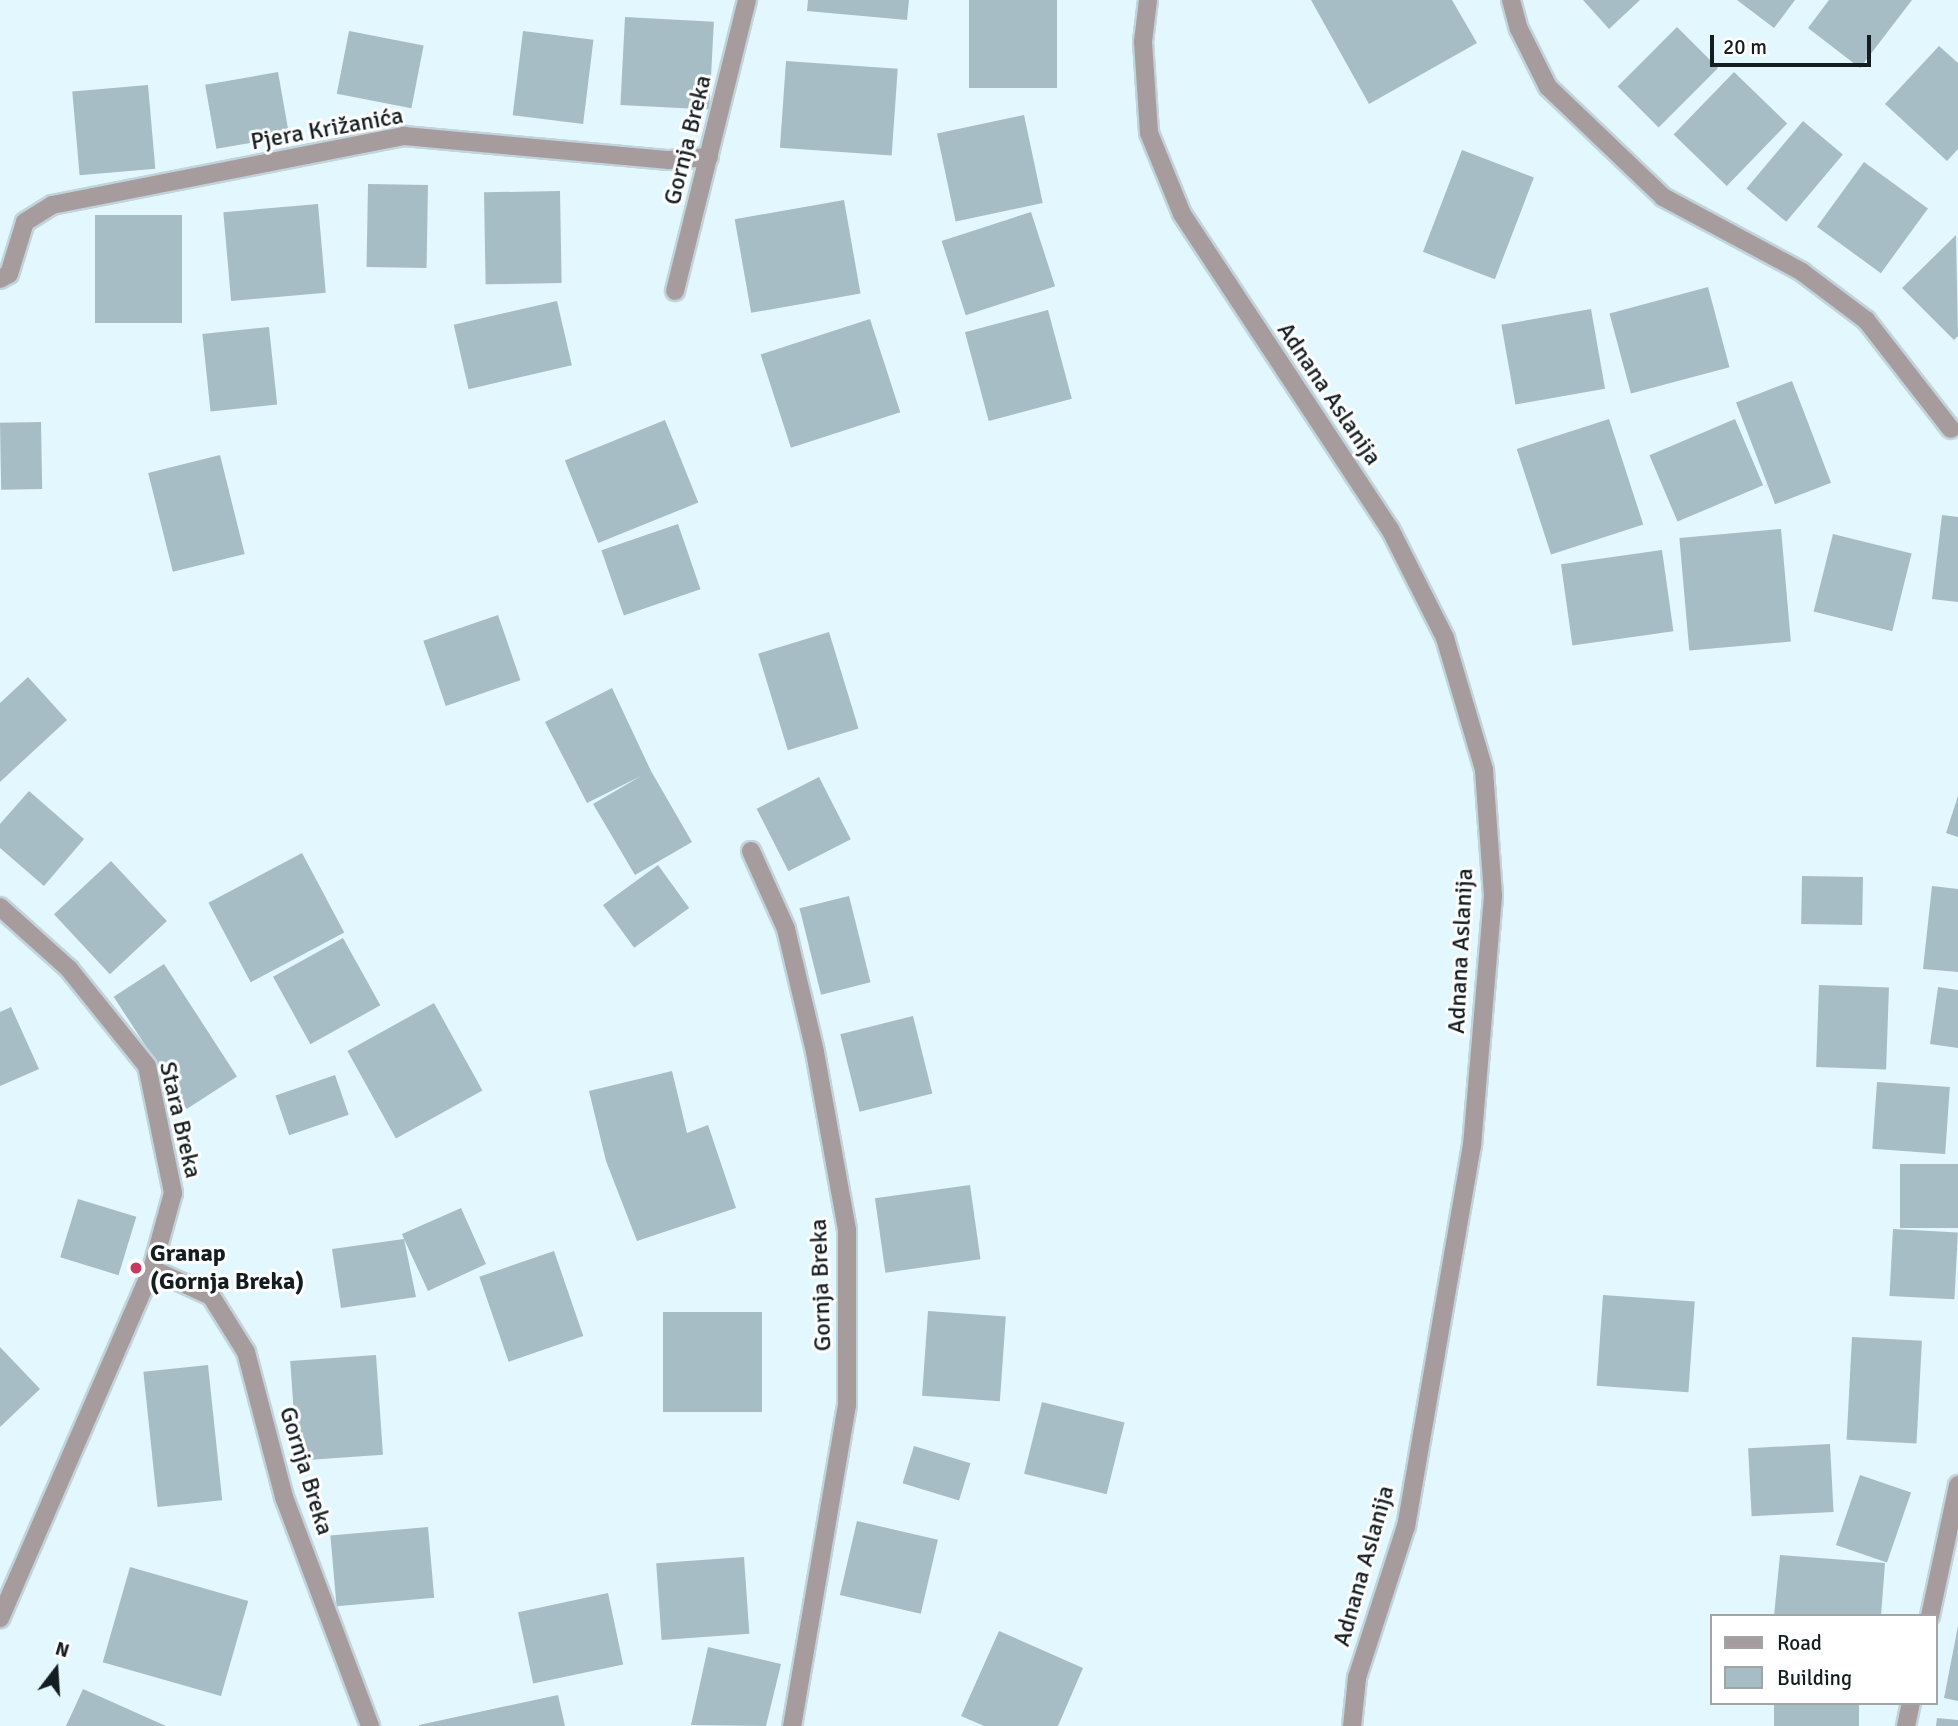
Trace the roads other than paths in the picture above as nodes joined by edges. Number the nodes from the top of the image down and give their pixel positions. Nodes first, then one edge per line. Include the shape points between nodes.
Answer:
1 (747, 0) edge
2 (1148, 0) edge
3 (1511, 0) edge
4 (709, 157) junction
5 (0, 279) edge
6 (675, 291) dead end
7 (1951, 429) dead end
8 (751, 851) dead end
9 (0, 907) edge
10 (152, 1269) junction
11 (1958, 1485) edge
12 (1930, 1614) edge
13 (0, 1618) edge
14 (1911, 1705) edge
15 (370, 1726) edge
16 (792, 1726) edge
17 (1352, 1726) edge
18 (1906, 1726) edge

1 - 4 street, Gornja Breka
2 - 17 street, Adnana Aslanija via 1143,42 1149,133 1182,214 1390,529 1445,638 1483,770 1493,896 1472,1145 1406,1526 1357,1678
3 - 7 street via 1519,29 1548,87 1663,197 1802,272 1866,320
4 - 5 street, Pjera Križanića via 669,160 404,136 52,205 25,222 9,274
4 - 6 street, Gornja Breka
8 - 16 street, Gornja Breka via 786,929 815,1052 847,1230 847,1405
9 - 10 street, Stara Breka via 69,969 147,1066 173,1193
10 - 13 street, Stara Breka
10 - 15 street, Gornja Breka via 211,1296 246,1352 284,1497
11 - 12 street
14 - 18 street

